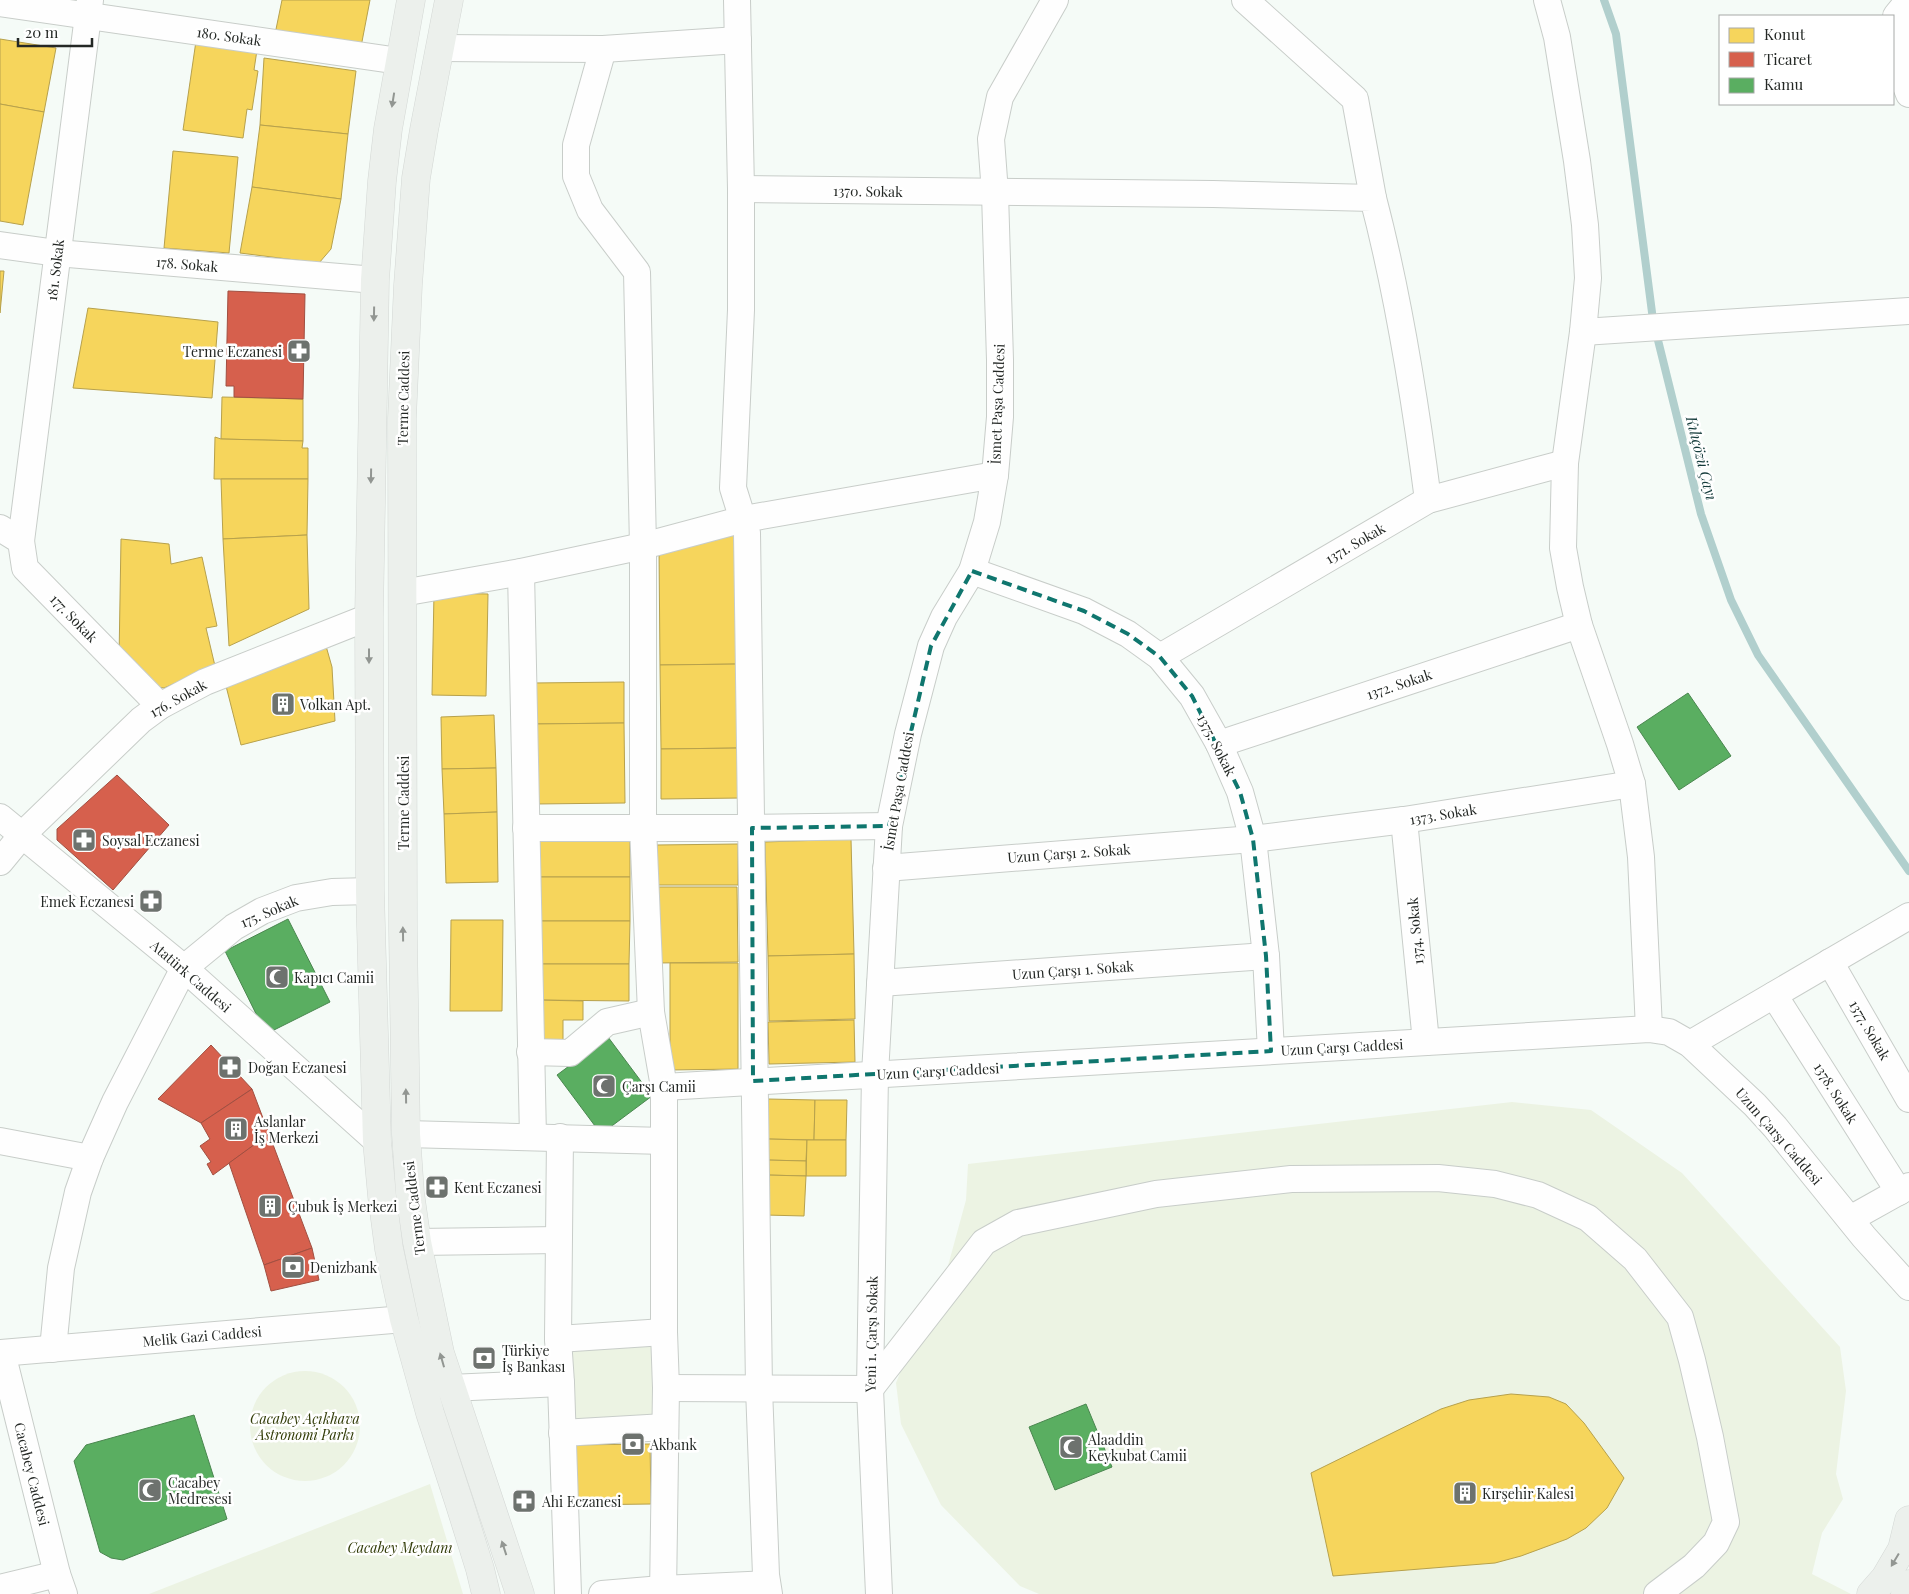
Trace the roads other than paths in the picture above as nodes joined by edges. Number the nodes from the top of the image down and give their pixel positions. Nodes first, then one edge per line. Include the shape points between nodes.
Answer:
1 (411, 0) edge
2 (449, 0) edge
3 (736, 0) edge
4 (1055, 0) edge
5 (1245, 0) edge
6 (1547, 0) edge
7 (1909, 0) edge
8 (0, 3) edge
9 (88, 8) edge
10 (738, 40) junction
11 (440, 48) junction
12 (603, 49) junction
13 (399, 61) junction
14 (1909, 94) edge
15 (741, 189) junction
16 (995, 193) junction
17 (1373, 198) junction
18 (0, 245) edge
19 (57, 253) junction
20 (375, 280) junction
21 (1909, 311) edge
22 (1583, 332) junction
23 (1565, 463) junction
24 (995, 475) junction
25 (1428, 500) junction
26 (744, 519) junction
27 (11, 534) edge
28 (643, 546) junction
29 (972, 571) junction
30 (521, 572) junction
31 (402, 593) junction
32 (369, 617) junction
33 (1579, 624) junction
34 (1160, 657) junction
35 (160, 706) junction
36 (1219, 744) junction
37 (1632, 784) junction
38 (0, 817) edge
39 (1404, 820) junction
40 (889, 826) junction
41 (643, 827) junction
42 (526, 828) junction
43 (752, 828) junction
44 (23, 834) junction
45 (1253, 839) junction
46 (0, 862) edge
47 (886, 868) junction
48 (370, 891) junction
49 (1906, 924) edge
50 (1266, 956) junction
51 (1830, 962) junction
52 (184, 968) junction
53 (880, 983) junction
54 (1774, 995) junction
55 (651, 1012) junction
56 (1649, 1029) junction
57 (1426, 1042) junction
58 (1690, 1044) junction
59 (1271, 1051) junction
60 (530, 1052) junction
61 (875, 1074) junction
62 (753, 1082) junction
63 (664, 1087) junction
64 (1909, 1099) edge
65 (406, 1134) junction
66 (533, 1137) junction
67 (560, 1138) junction
68 (0, 1141) edge
69 (377, 1141) junction
70 (664, 1141) junction
71 (90, 1158) junction
72 (1904, 1189) edge
73 (1850, 1219) junction
74 (558, 1240) junction
75 (417, 1242) junction
76 (1909, 1287) edge
77 (404, 1319) junction
78 (664, 1332) junction
79 (558, 1340) junction
80 (53, 1349) junction
81 (1, 1353) edge
82 (561, 1383) junction
83 (450, 1388) junction
84 (666, 1388) junction
85 (759, 1388) junction
86 (870, 1390) junction
87 (665, 1428) junction
88 (562, 1433) junction
89 (1909, 1520) edge
90 (60, 1584) edge
91 (1909, 1584) edge
92 (0, 1588) edge
93 (768, 1589) edge
94 (662, 1591) edge
95 (486, 1594) edge
96 (520, 1594) edge
97 (568, 1594) edge
98 (602, 1594) edge
99 (880, 1594) edge
100 (1657, 1594) edge
101 (1871, 1594) edge
102 (1905, 1594) edge

1 - 13 main road, Terme Caddesi
2 - 11 main road, Terme Caddesi
3 - 10 street
4 - 16 street, İsmet Paşa Caddesi via 1000,97 991,139
5 - 17 street via 1355,99
6 - 22 street via 1557,36 1586,225 1588,278
7 - 14 street via 1896,16 1896,60
8 - 9 street, 180. Sokak
9 - 13 street, 180. Sokak
9 - 19 street, 181. Sokak
10 - 12 street
10 - 15 street
11 - 12 street
11 - 31 main road, Terme Caddesi via 416,178 408,285 402,418
12 - 28 street via 576,145 576,176 590,210 637,272
13 -> 20 main road, Terme Caddesi via 382,181
15 - 16 street, 1370. Sokak
15 - 26 street via 741,310 733,488
16 - 17 street, 1370. Sokak
16 - 24 street, İsmet Paşa Caddesi via 1000,360
17 - 25 street via 1385,242 1415,401
18 - 19 street, 178. Sokak
19 - 20 street, 178. Sokak
19 - 27 street, 181. Sokak
20 -> 32 main road, Terme Caddesi
21 - 22 street
22 - 23 street
23 - 25 street, 1371. Sokak
23 - 33 street via 1563,548
24 - 26 street
24 - 29 street, İsmet Paşa Caddesi via 987,522
25 - 34 street, 1371. Sokak
26 - 28 street
26 - 43 street via 747,533
27 - 35 street, 177. Sokak via 25,568
28 - 30 street
28 - 41 street
29 - 34 street, 1375. Sokak via 1084,611 1128,634
29 - 40 street, İsmet Paşa Caddesi via 944,617 932,646 908,734
30 - 31 street
30 - 42 street
65 -> 31 main road, Terme Caddesi
32 - 35 street, 176. Sokak via 205,682
32 -> 48 main road, Terme Caddesi
33 - 36 street, 1372. Sokak
33 - 37 street
34 - 36 street, 1375. Sokak via 1192,696
35 - 44 street, 176. Sokak via 140,720
36 - 45 street, 1375. Sokak via 1240,792
37 - 39 street, 1373. Sokak
37 - 56 street via 1641,857
38 - 44 street, Atatürk Caddesi
39 - 45 street, 1373. Sokak
39 - 57 street, 1374. Sokak
40 - 43 street
40 - 47 street, İsmet Paşa Caddesi
41 - 42 street
41 - 43 street
41 - 55 street
42 - 60 street
43 - 62 street
44 - 46 street, 176. Sokak
44 - 52 street, Atatürk Caddesi
45 - 47 street, Uzun Çarşı 2. Sokak
45 - 50 street, 1375. Sokak
47 - 53 street, İsmet Paşa Caddesi
48 - 52 street, 175. Sokak via 332,892 296,898 262,911 234,927
48 - 69 main road, Terme Caddesi
49 - 51 street
50 - 53 street, Uzun Çarşı 1. Sokak
50 - 59 street, 1375. Sokak
51 - 54 street
51 - 64 street, 1377. Sokak
52 - 69 street, Atatürk Caddesi
52 - 71 street
53 - 61 street, İsmet Paşa Caddesi
54 - 58 street
54 - 72 street, 1378. Sokak
55 - 60 street via 607,1022 570,1053
55 - 63 street
56 - 57 street, Uzun Çarşı Caddesi
56 - 58 street, Uzun Çarşı Caddesi via 1669,1032
57 - 59 street, Uzun Çarşı Caddesi
58 - 73 street, Uzun Çarşı Caddesi via 1762,1112
59 - 61 street, Uzun Çarşı Caddesi
60 - 66 street
61 - 62 street, Uzun Çarşı Caddesi
61 - 86 street, Yeni 1. Çarşı Sokak
62 - 63 street, Uzun Çarşı Caddesi
62 - 85 street
63 - 70 street
65 - 66 street
65 - 75 main road, Terme Caddesi
66 - 67 street
67 - 70 street
67 - 74 street
68 - 71 street
69 - 77 main road, Terme Caddesi via 389,1249
70 - 78 street
71 - 80 street via 78,1192 61,1268
72 - 73 street
73 - 76 street, Uzun Çarşı Caddesi
74 - 75 street
74 - 79 street
83 -> 75 main road, Terme Caddesi
77 - 80 street, Melik Gazi Caddesi
77 - 95 main road, Terme Caddesi
78 - 79 street
78 - 84 street
79 - 82 street
80 - 81 street, Melik Gazi Caddesi
81 - 90 street, Cacabey Caddesi
82 - 83 street
82 - 88 street
96 -> 83 main road, Terme Caddesi
84 - 85 street
84 - 87 street
85 - 86 street
85 - 93 street
86 - 99 street, Yeni 1. Çarşı Sokak
86 - 100 street via 984,1242 1018,1223 1156,1194 1291,1179 1438,1178 1495,1184 1538,1194 1588,1218 1635,1260 1680,1317 1710,1437 1726,1522 1716,1543 1694,1566
87 - 88 street
87 - 94 street
88 - 97 street
89 -> 101 main road via 1902,1549
90 - 92 street
91 - 102 main road
93 - 94 street
94 - 98 street

